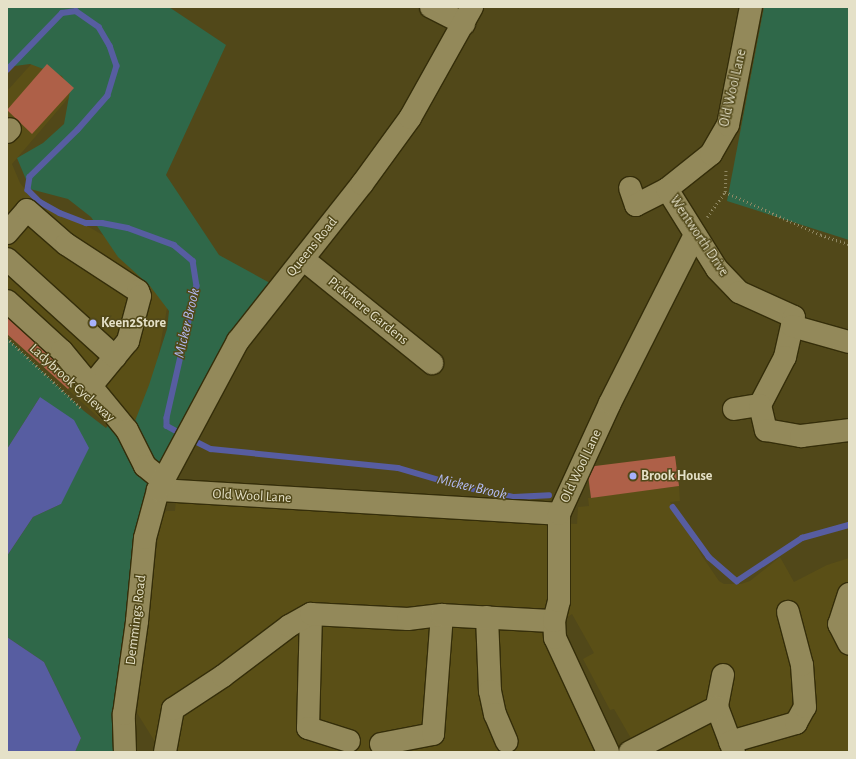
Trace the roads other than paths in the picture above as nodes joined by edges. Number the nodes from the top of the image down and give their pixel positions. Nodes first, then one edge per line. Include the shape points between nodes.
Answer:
1 (430, 7) edge
2 (751, 7) edge
3 (468, 15) edge
4 (630, 188) dead end
5 (667, 189) junction
6 (7, 234) edge
7 (695, 235) junction
8 (303, 258) junction
9 (7, 259) edge
10 (7, 301) edge
11 (792, 326) junction
12 (849, 342) edge
13 (115, 357) junction
14 (432, 363) dead end
15 (91, 386) junction
16 (760, 405) junction
17 (734, 409) dead end
18 (849, 430) edge
19 (160, 485) junction
20 (563, 504) junction
21 (849, 594) edge
22 (788, 612) dead end
23 (311, 614) junction
24 (442, 615) junction
25 (487, 617) junction
26 (554, 621) junction
27 (849, 644) edge
28 (723, 675) dead end
29 (717, 707) junction
30 (349, 741) dead end
31 (507, 742) dead end
32 (381, 744) dead end
33 (732, 747) edge
34 (125, 752) edge
35 (164, 752) edge
36 (607, 752) edge
37 (630, 752) edge

1 - 3 street
2 - 5 street, Old Wool Lane via 728,125 711,154
3 - 8 street, Queens Road via 410,118
4 - 5 street, Old Wool Lane via 636,205
5 - 7 street, Wentworth Drive
6 - 13 street via 27,210 66,244 138,290 140,296 128,341
7 - 11 street, Wentworth Drive via 717,269 739,292 794,318
7 - 20 street, Old Wool Lane
8 - 14 street, Pickmere Gardens
8 - 19 street, Queens Road via 252,322 212,386
9 - 13 street
10 - 15 street via 62,351
11 - 12 street
11 - 16 street via 785,357
13 - 15 street
15 - 19 street via 127,430 145,466
16 - 17 street
16 - 18 street via 766,430 802,436
19 - 20 street, Old Wool Lane
19 - 34 street, Demmings Road via 145,538 138,621 124,714
20 - 26 street via 559,601
21 - 27 street via 839,624
22 - 33 street via 802,665 805,707 796,723
23 - 24 street via 408,619
23 - 30 street via 308,728
23 - 35 street via 289,626 224,676 173,709
24 - 25 street
24 - 32 street via 433,734
25 - 26 street
25 - 31 street via 490,691
26 - 36 street via 555,638
28 - 29 street
29 - 33 street
29 - 37 street

